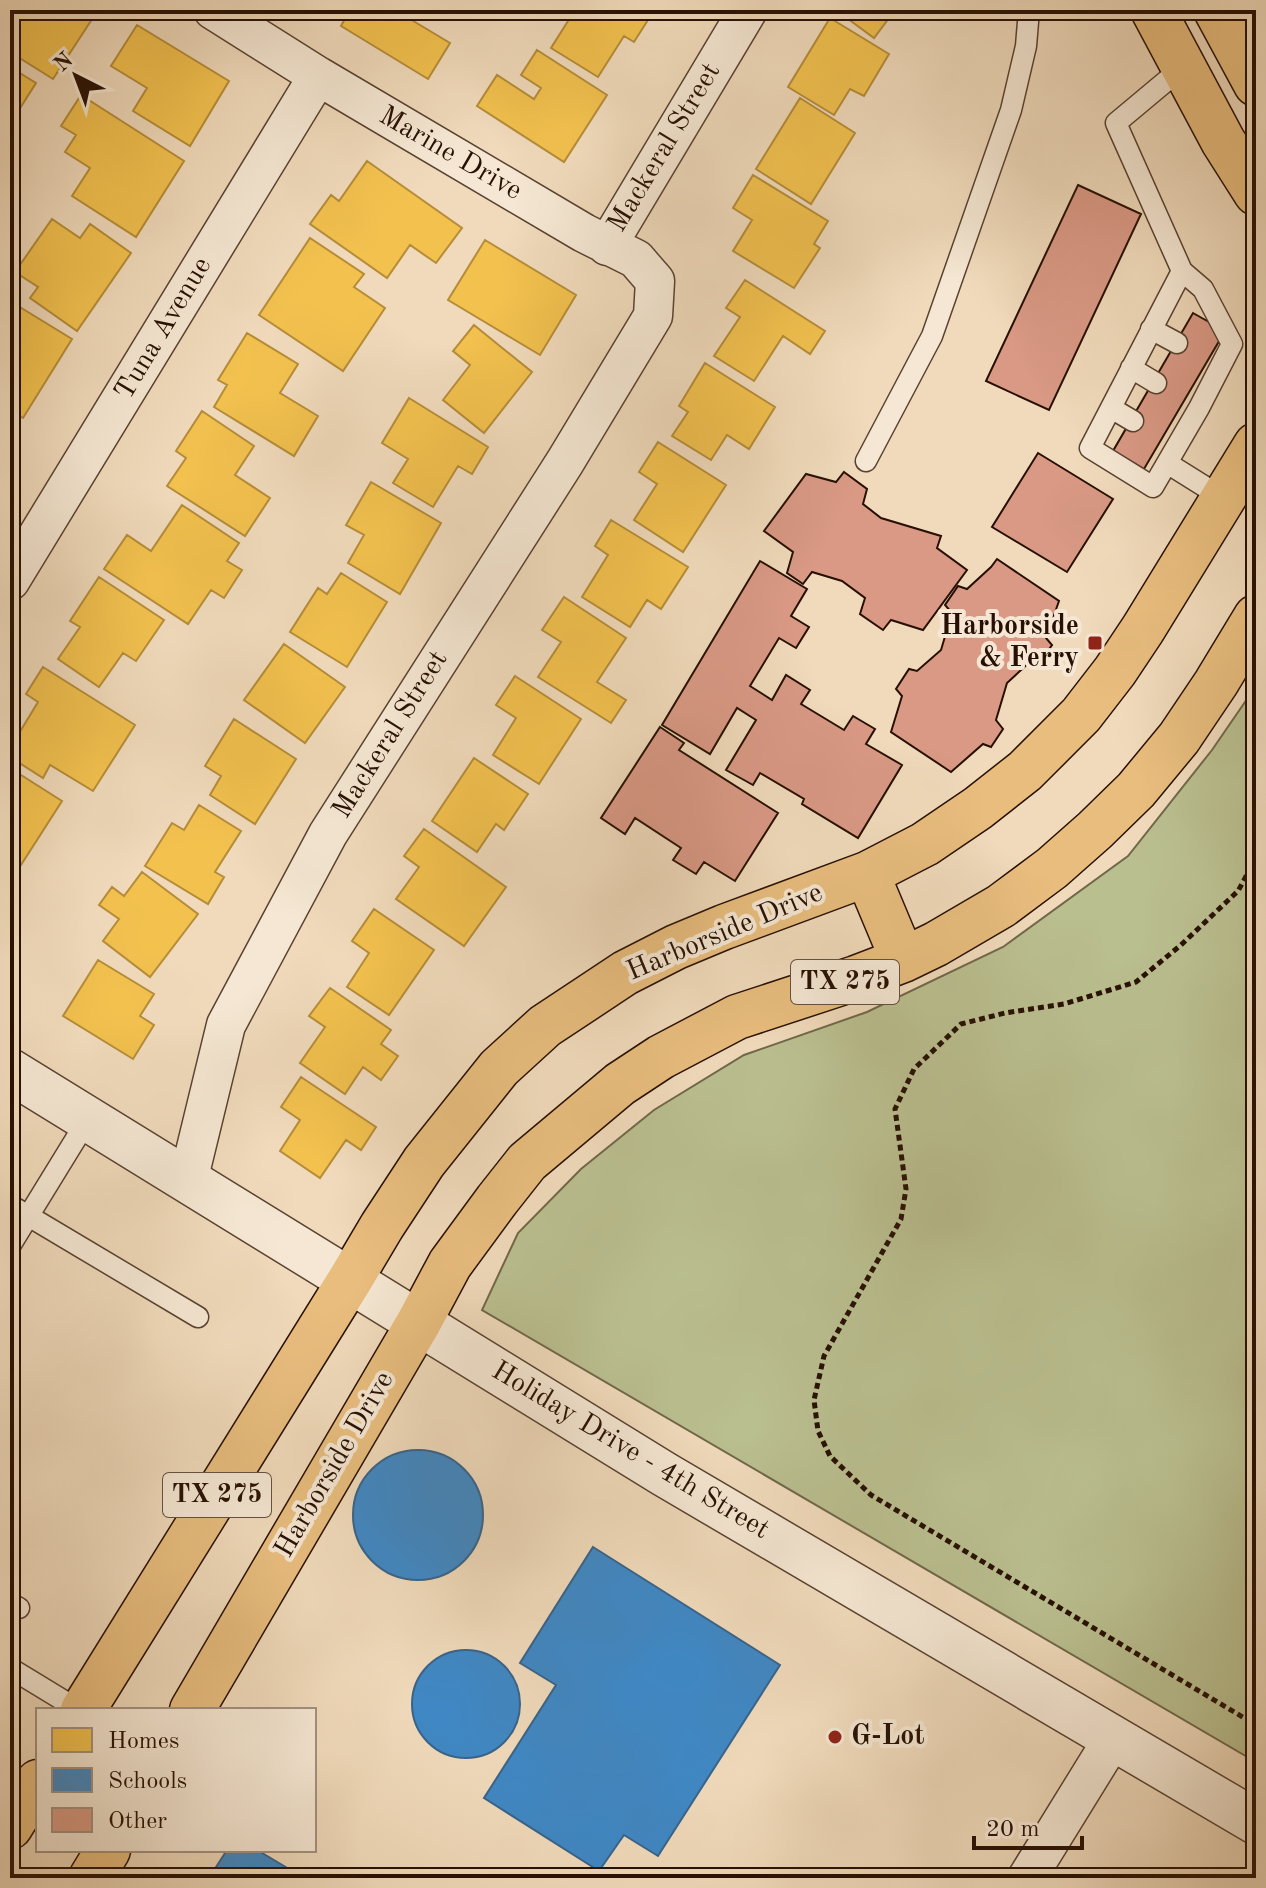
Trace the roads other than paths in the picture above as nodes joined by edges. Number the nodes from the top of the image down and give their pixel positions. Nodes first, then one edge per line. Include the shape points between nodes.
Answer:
1 (213, 10) edge
2 (748, 10) edge
3 (1029, 10) edge
4 (1153, 10) edge
5 (1216, 10) edge
6 (259, 22) edge
7 (1183, 67) junction
8 (318, 76) junction
9 (1256, 84) edge
10 (1256, 193) edge
11 (607, 246) junction
12 (1182, 271) junction
13 (653, 316) joint
14 (1151, 329) junction
15 (1177, 343) dead end
16 (1131, 368) junction
17 (1156, 383) dead end
18 (1111, 408) junction
19 (1133, 421) dead end
20 (1256, 445) edge
21 (1169, 449) junction
22 (866, 461) dead end
23 (1223, 498) junction
24 (10, 581) edge
25 (1256, 617) edge
26 (867, 874) junction
27 (903, 960) junction
28 (10, 1071) edge
29 (88, 1119) junction
30 (188, 1181) junction
31 (10, 1205) edge
32 (29, 1216) junction
33 (10, 1246) edge
34 (350, 1280) junction
35 (198, 1317) dead end
36 (419, 1322) junction
37 (10, 1668) edge
38 (78, 1708) edge
39 (82, 1708) edge
40 (193, 1708) edge
41 (1114, 1737) junction
42 (36, 1785) edge
43 (1256, 1822) edge
44 (10, 1827) edge
45 (107, 1852) edge
46 (91, 1878) edge
47 (1027, 1878) edge

1 - 6 street, Marine Drive
2 - 11 street, Mackeral Street
3 - 22 lane via 1011,110 932,336
4 - 7 main road
5 - 9 main road
6 - 8 street, Marine Drive
7 - 10 main road
7 - 12 lane via 1116,123
8 - 11 street, Marine Drive
8 - 24 street, Tuna Avenue
11 - 13 street, Marine Drive via 636,259 655,281
12 - 14 lane
12 - 21 lane via 1203,289 1232,344 1214,365
13 - 30 street, Mackeral Street via 321,848 226,1025
14 - 15 lane
14 - 16 lane
16 - 17 lane
16 - 18 lane
18 - 19 lane
18 - 21 lane via 1090,448 1153,487
20 - 23 main road, Harborside Drive / TX 275
21 - 23 lane
23 - 26 main road, Harborside Drive / TX 275 via 1151,617 1081,715 1025,771 968,815
25 - 27 main road, Harborside Drive / TX 275 via 1179,738 1095,830 1001,906
26 - 27 main road
26 - 34 main road, Harborside Drive / TX 275 via 676,947 625,973 545,1026 499,1068 424,1162
27 - 36 main road, Harborside Drive / TX 275 via 737,1017 620,1084 527,1162 450,1264
28 - 29 street, Holiday Drive - 4th Street
29 - 30 street, Holiday Drive - 4th Street
29 - 32 lane
30 - 34 street, Holiday Drive - 4th Street
31 - 32 lane
32 - 33 lane
32 - 35 lane
34 - 36 street, Holiday Drive - 4th Street
34 - 39 main road, Harborside Drive / TX 275
36 - 40 main road, Harborside Drive / TX 275
36 - 41 street, Holiday Drive - 4th Street via 664,1474
37 - 38 lane
41 - 43 street, Holiday Drive - 4th Street
41 - 47 street
42 - 44 main road
45 - 46 main road

